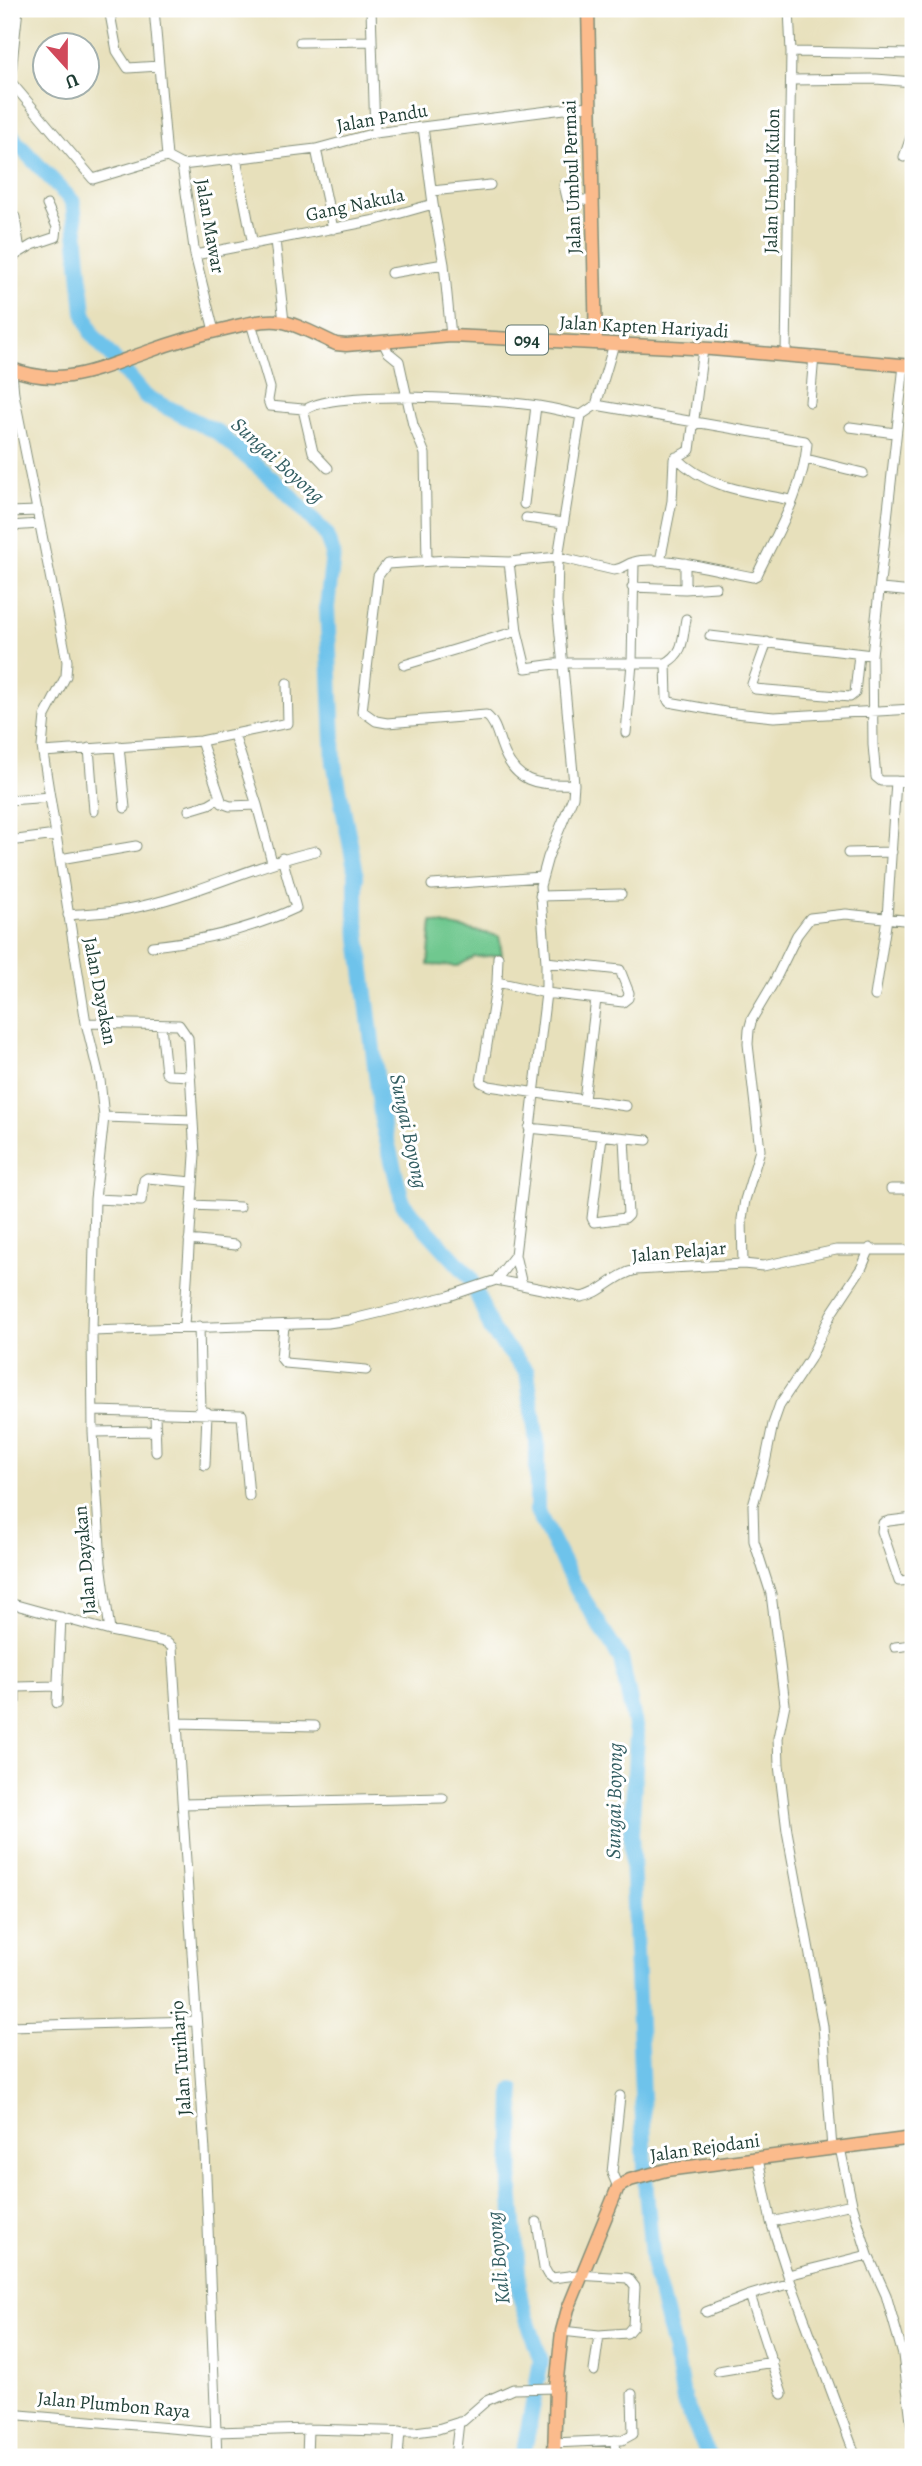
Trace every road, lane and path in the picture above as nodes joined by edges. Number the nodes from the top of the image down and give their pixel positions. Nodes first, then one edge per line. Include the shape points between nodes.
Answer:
1 (18, 9) edge
2 (109, 9) edge
3 (154, 9) edge
4 (371, 9) edge
5 (588, 9) edge
6 (788, 9) edge
7 (372, 41) junction
8 (300, 42) dead end
9 (791, 52) junction
10 (913, 54) edge
11 (159, 66) junction
12 (791, 80) junction
13 (9, 81) edge
14 (913, 82) edge
15 (589, 106) junction
16 (423, 127) junction
17 (913, 131) edge
18 (374, 133) junction
19 (316, 149) junction
20 (167, 157) junction
21 (904, 157) dead end
22 (236, 158) junction
23 (182, 165) junction
24 (489, 185) dead end
25 (564, 185) dead end
26 (432, 191) junction
27 (592, 201) junction
28 (433, 204) junction
29 (47, 205) dead end
30 (9, 214) edge
31 (333, 229) junction
32 (275, 240) junction
33 (253, 245) junction
34 (20, 251) junction
35 (195, 255) junction
36 (9, 259) edge
37 (444, 264) junction
38 (391, 273) dead end
39 (284, 322) junction
40 (251, 323) junction
41 (214, 331) junction
42 (451, 337) junction
43 (9, 339) edge
44 (383, 342) junction
45 (596, 343) junction
46 (614, 344) junction
47 (703, 349) junction
48 (786, 354) junction
49 (814, 356) junction
50 (909, 365) edge
51 (11, 369) edge
52 (407, 397) junction
53 (810, 402) dead end
54 (596, 405) junction
55 (536, 406) junction
56 (304, 411) junction
57 (581, 415) junction
58 (695, 422) junction
59 (850, 427) dead end
60 (895, 433) junction
61 (676, 457) junction
62 (806, 459) junction
63 (328, 468) dead end
64 (863, 473) dead end
65 (792, 500) junction
66 (524, 504) dead end
67 (38, 511) junction
68 (9, 512) edge
69 (526, 518) dead end
70 (563, 523) junction
71 (40, 524) junction
72 (9, 526) edge
73 (558, 557) junction
74 (427, 561) junction
75 (660, 561) junction
76 (509, 562) junction
77 (634, 562) junction
78 (685, 563) junction
79 (632, 587) junction
80 (716, 587) dead end
81 (685, 589) junction
82 (881, 589) junction
83 (913, 592) edge
84 (686, 619) dead end
85 (517, 631) junction
86 (710, 636) dead end
87 (767, 642) junction
88 (859, 654) junction
89 (872, 655) junction
90 (562, 663) junction
91 (632, 663) junction
92 (666, 663) junction
93 (404, 665) dead end
94 (287, 683) dead end
95 (913, 709) edge
96 (872, 711) junction
97 (626, 733) dead end
98 (234, 736) junction
99 (201, 741) junction
100 (119, 746) junction
101 (89, 748) junction
102 (43, 752) junction
103 (896, 781) junction
104 (913, 782) edge
105 (574, 784) junction
106 (50, 797) junction
107 (219, 798) junction
108 (9, 800) edge
109 (257, 805) junction
110 (125, 808) dead end
111 (189, 810) dead end
112 (94, 811) dead end
113 (56, 835) junction
114 (9, 841) edge
115 (136, 846) dead end
116 (316, 851) dead end
117 (892, 852) junction
118 (848, 853) dead end
119 (60, 859) junction
120 (277, 860) junction
121 (542, 877) junction
122 (432, 885) dead end
123 (621, 894) dead end
124 (540, 896) junction
125 (68, 915) junction
126 (887, 918) junction
127 (913, 921) edge
128 (152, 946) dead end
129 (498, 957) dead end
130 (547, 962) junction
131 (497, 982) junction
132 (546, 993) junction
133 (875, 996) dead end
134 (596, 999) junction
135 (86, 1023) junction
136 (161, 1025) junction
137 (191, 1076) junction
138 (533, 1092) junction
139 (584, 1100) junction
140 (625, 1106) dead end
141 (104, 1117) junction
142 (194, 1120) junction
143 (529, 1128) junction
144 (602, 1136) junction
145 (624, 1138) junction
146 (648, 1140) dead end
147 (193, 1182) junction
148 (891, 1189) dead end
149 (913, 1189) edge
150 (95, 1199) junction
151 (191, 1205) junction
152 (240, 1207) dead end
153 (189, 1240) junction
154 (234, 1245) dead end
155 (870, 1248) junction
156 (913, 1250) edge
157 (515, 1255) junction
158 (743, 1264) junction
159 (491, 1281) junction
160 (522, 1285) junction
161 (184, 1326) junction
162 (199, 1326) junction
163 (284, 1326) junction
164 (92, 1331) junction
165 (366, 1370) dead end
166 (94, 1411) junction
167 (204, 1412) junction
168 (155, 1413) junction
169 (156, 1431) junction
170 (93, 1432) junction
171 (156, 1452) dead end
172 (205, 1465) dead end
173 (249, 1496) dead end
174 (913, 1518) edge
175 (913, 1580) edge
176 (9, 1603) edge
177 (61, 1617) junction
178 (110, 1631) junction
179 (913, 1645) edge
180 (895, 1647) dead end
181 (57, 1686) junction
182 (57, 1703) dead end
183 (9, 1704) edge
184 (177, 1723) junction
185 (315, 1726) dead end
186 (443, 1798) dead end
187 (184, 1804) junction
188 (195, 2021) junction
189 (9, 2026) edge
190 (620, 2096) dead end
191 (913, 2139) edge
192 (836, 2148) junction
193 (758, 2159) junction
194 (624, 2183) junction
195 (852, 2204) junction
196 (537, 2222) dead end
197 (771, 2222) junction
198 (868, 2255) junction
199 (582, 2275) junction
200 (789, 2279) junction
201 (750, 2295) junction
202 (706, 2312) dead end
203 (562, 2331) junction
204 (599, 2334) junction
205 (902, 2355) junction
206 (913, 2356) edge
207 (773, 2362) junction
208 (594, 2371) dead end
209 (718, 2371) dead end
210 (552, 2388) junction
211 (782, 2393) dead end
212 (632, 2394) dead end
213 (9, 2414) edge
214 (459, 2422) junction
215 (308, 2429) junction
216 (400, 2431) junction
217 (216, 2432) junction
218 (913, 2437) edge
219 (615, 2440) junction
220 (553, 2443) junction
221 (216, 2457) edge
222 (307, 2457) edge
223 (398, 2457) edge
224 (455, 2457) edge
225 (554, 2457) edge
226 (616, 2457) edge
227 (856, 2457) edge

1 - 13 street
2 - 11 street via 117,51 126,67
3 - 11 street
4 - 7 street
5 - 15 main road, Jalan Umbul Permai
6 - 9 street, Jalan Umbul Kulon
7 - 8 street
7 - 18 street
9 - 10 street
9 - 12 street, Jalan Umbul Kulon
11 - 20 street
12 - 14 street
12 - 48 street, Jalan Umbul Kulon
13 - 20 street via 93,179
15 - 16 street, Jalan Pandu
15 - 27 main road, Jalan Umbul Permai
16 - 18 street, Jalan Pandu
16 - 26 street
17 - 21 street
18 - 19 street, Jalan Pandu
19 - 22 street, Jalan Pandu
19 - 31 street
20 - 23 street, Jalan Mawar
22 - 23 street, Jalan Pandu
22 - 33 street
23 - 35 street, Jalan Mawar
24 - 26 street
25 - 27 street via 566,198
26 - 28 street
27 - 45 main road, Jalan Umbul Permai
28 - 31 street, Gang Nakula
28 - 37 street, Gang Nakula
29 - 34 street via 57,226 56,237
30 - 34 street via 15,218
31 - 32 street, Gang Nakula
32 - 33 street, Gang Nakula
32 - 39 street
33 - 35 street, Gang Nakula
34 - 36 street
35 - 41 street, Jalan Mawar
37 - 38 street
37 - 42 street, Gang Nakula
39 - 40 main road, Jalan Kapten Hariyadi / 094
39 - 44 main road, Jalan Kapten Hariyadi / 094 via 336,344
40 - 41 main road, Jalan Kapten Hariyadi / 094
40 - 56 street via 270,388 270,406
41 - 51 main road, Jalan Kapten Hariyadi / 094 via 95,372 52,379
42 - 44 main road, Jalan Kapten Hariyadi / 094
42 - 45 main road, Jalan Kapten Hariyadi / 094
43 - 51 street, Jalan Dayakan
44 - 52 street via 399,361
45 - 46 main road, Jalan Kapten Hariyadi / 094
46 - 47 main road, Jalan Kapten Hariyadi / 094
46 - 54 street
47 - 48 main road, Jalan Kapten Hariyadi / 094
47 - 58 street
48 - 49 main road, Jalan Kapten Hariyadi / 094
49 - 50 main road, Jalan Kapten Hariyadi / 094
49 - 53 street
50 - 60 street
51 - 67 street, Jalan Dayakan
52 - 55 street
52 - 56 street via 324,401
52 - 74 street via 415,434 425,454
54 - 57 street
54 - 58 street
55 - 57 street
55 - 66 street
56 - 63 street via 313,452
57 - 70 street
58 - 61 street via 689,453
58 - 62 street via 805,441
59 - 60 street
60 - 82 street
61 - 65 street via 723,486
61 - 75 street
62 - 64 street
62 - 65 street
65 - 78 street via 755,577
67 - 68 street
67 - 71 street, Jalan Dayakan
69 - 70 street
70 - 73 street
71 - 72 street
71 - 102 street, Jalan Dayakan via 67,669 45,716
73 - 76 street
73 - 77 street via 614,570
73 - 90 street
74 - 76 street
74 - 105 street via 387,564 377,576 362,711 387,723 486,715 513,768 523,777 549,785
75 - 77 street
75 - 78 street
76 - 85 street
77 - 79 street
78 - 81 street
79 - 81 street
79 - 91 street
80 - 81 street
82 - 83 street
82 - 89 street
84 - 92 street via 680,652
85 - 90 street via 526,668
85 - 93 street
86 - 87 street
87 - 88 street
87 - 88 street via 752,684 755,689 850,697 855,692
88 - 89 street
89 - 96 street
90 - 91 street
90 - 105 street
91 - 92 street
91 - 97 street
92 - 96 street via 669,702 774,717
94 - 98 street via 288,723
95 - 96 street
96 - 103 street via 876,777
98 - 99 street
98 - 109 street
99 - 100 street
99 - 107 street
100 - 101 street
100 - 110 street
101 - 102 street
101 - 112 street
102 - 106 street, Jalan Dayakan
103 - 104 street
103 - 117 street
105 - 121 street
106 - 108 street
106 - 113 street, Jalan Dayakan
107 - 109 street via 226,806
107 - 111 street
109 - 120 street
113 - 114 street
113 - 119 street, Jalan Dayakan
115 - 119 street
116 - 120 street
117 - 118 street
117 - 126 street
119 - 125 street, Jalan Dayakan
120 - 125 street via 129,909
120 - 128 street via 296,908 217,936
121 - 122 street
121 - 124 street
123 - 124 street
124 - 130 street
125 - 135 street, Jalan Dayakan
126 - 127 street
126 - 133 street
126 - 158 street via 846,914 810,918 752,1019 748,1044 760,1150 742,1219
129 - 131 street
130 - 132 street
130 - 134 street via 622,971 627,1000
131 - 132 street
131 - 138 street via 481,1082
132 - 134 street
132 - 138 street
134 - 139 street
135 - 136 street
135 - 141 street, Jalan Dayakan
136 - 137 street via 183,1029 190,1048
136 - 137 street via 166,1073
137 - 142 street
138 - 139 street
138 - 143 street
139 - 140 street
141 - 142 street
141 - 150 street, Jalan Dayakan
142 - 147 street
143 - 144 street
143 - 157 street
144 - 145 street
144 - 145 street via 594,1222 628,1214
145 - 146 street
147 - 150 street via 147,1178 141,1201
147 - 151 street
148 - 149 street
150 - 164 street, Jalan Dayakan
151 - 152 street
151 - 153 street
153 - 154 street
153 - 161 street
155 - 156 street, Jalan Pelajar
155 - 158 street, Jalan Pelajar via 836,1250 763,1266
155 - 192 street via 780,1404 753,1504 754,1541 774,1611 785,1704 778,1749 823,2026
157 - 159 street
157 - 160 street
158 - 160 street, Jalan Pelajar via 636,1270 581,1297
159 - 160 street, Jalan Pelajar
159 - 163 street via 349,1320
161 - 162 street
161 - 164 street
162 - 163 street
162 - 167 street
163 - 165 street via 281,1358 285,1363
164 - 166 street, Jalan Dayakan
166 - 168 street
166 - 170 street, Jalan Dayakan
167 - 168 street
167 - 172 street
167 - 173 street via 243,1416
168 - 169 street
169 - 170 street
169 - 171 street
170 - 178 street, Jalan Dayakan
174 - 175 street via 883,1523 882,1531 899,1581
176 - 177 street
177 - 178 street
177 - 181 street
178 - 184 street, Jalan Turiharjo via 166,1642 172,1652
179 - 180 street
181 - 182 street
181 - 183 street via 15,1688 15,1702
184 - 185 street
184 - 187 street, Jalan Turiharjo
186 - 187 street
187 - 188 street, Jalan Turiharjo
188 - 189 street
188 - 217 street, Jalan Turiharjo
190 - 194 street via 612,2173
191 - 192 main road, Jalan Rejodani
192 - 193 main road, Jalan Rejodani
192 - 195 street
193 - 194 main road, Jalan Rejodani via 666,2170
193 - 197 street
194 - 199 main road
195 - 197 street
195 - 198 street
196 - 199 street via 548,2275
197 - 200 street
198 - 200 street
198 - 205 street via 886,2295
199 - 203 main road
199 - 204 street via 628,2278 635,2287 631,2330
200 - 201 street
200 - 227 street
201 - 202 street
201 - 207 street
203 - 204 street
203 - 210 main road
204 - 208 street
205 - 206 street
205 - 218 street
207 - 209 street
207 - 211 street
210 - 214 street via 513,2389
210 - 220 main road
212 - 219 street via 633,2434
213 - 217 street, Jalan Plumbon Raya
214 - 216 street, Jalan Plumbon Raya via 438,2429
214 - 224 street
215 - 216 street, Jalan Plumbon Raya
215 - 217 street, Jalan Plumbon Raya
215 - 222 street
216 - 223 street
217 - 221 street, Jalan Turiharjo
219 - 220 street
219 - 226 street
220 - 225 main road

